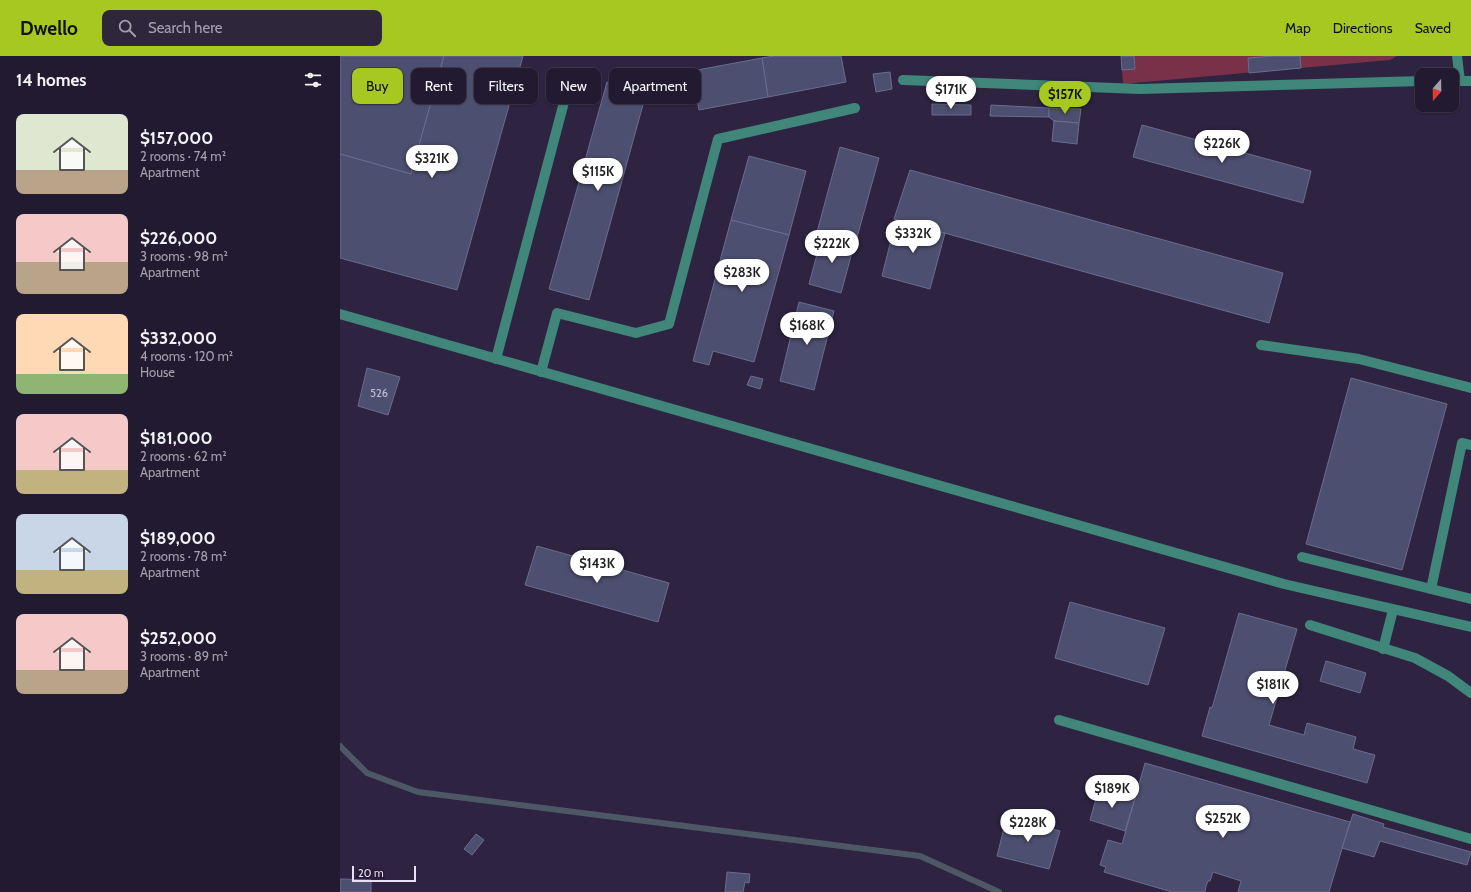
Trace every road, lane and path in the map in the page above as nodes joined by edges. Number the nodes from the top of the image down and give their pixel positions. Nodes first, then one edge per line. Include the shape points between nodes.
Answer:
1 (1457, 56) edge
2 (1457, 68) edge
3 (903, 80) dead end
4 (1415, 81) edge
5 (1459, 81) edge
6 (1471, 81) edge
7 (563, 104) edge
8 (855, 108) dead end
9 (340, 314) edge
10 (1261, 345) dead end
11 (496, 359) junction
12 (541, 372) junction
13 (1471, 388) edge
14 (1471, 445) edge
15 (1302, 557) dead end
16 (1431, 589) junction
17 (1471, 599) edge
18 (1392, 610) junction
19 (1310, 625) dead end
20 (1471, 627) edge
21 (1383, 648) junction
22 (1471, 693) edge
23 (1059, 720) dead end
24 (1471, 839) edge

1 - 2 lane
3 - 4 lane via 1140,89
5 - 6 lane
7 - 11 lane
8 - 12 lane via 718,139 669,324 636,333 557,313
9 - 11 lane
10 - 13 lane via 1359,359
11 - 12 lane
12 - 18 lane via 1284,584
14 - 16 lane via 1462,443
15 - 16 lane
16 - 17 lane
18 - 20 lane
18 - 21 lane
19 - 21 lane
21 - 22 lane via 1415,658 1448,676
23 - 24 lane

